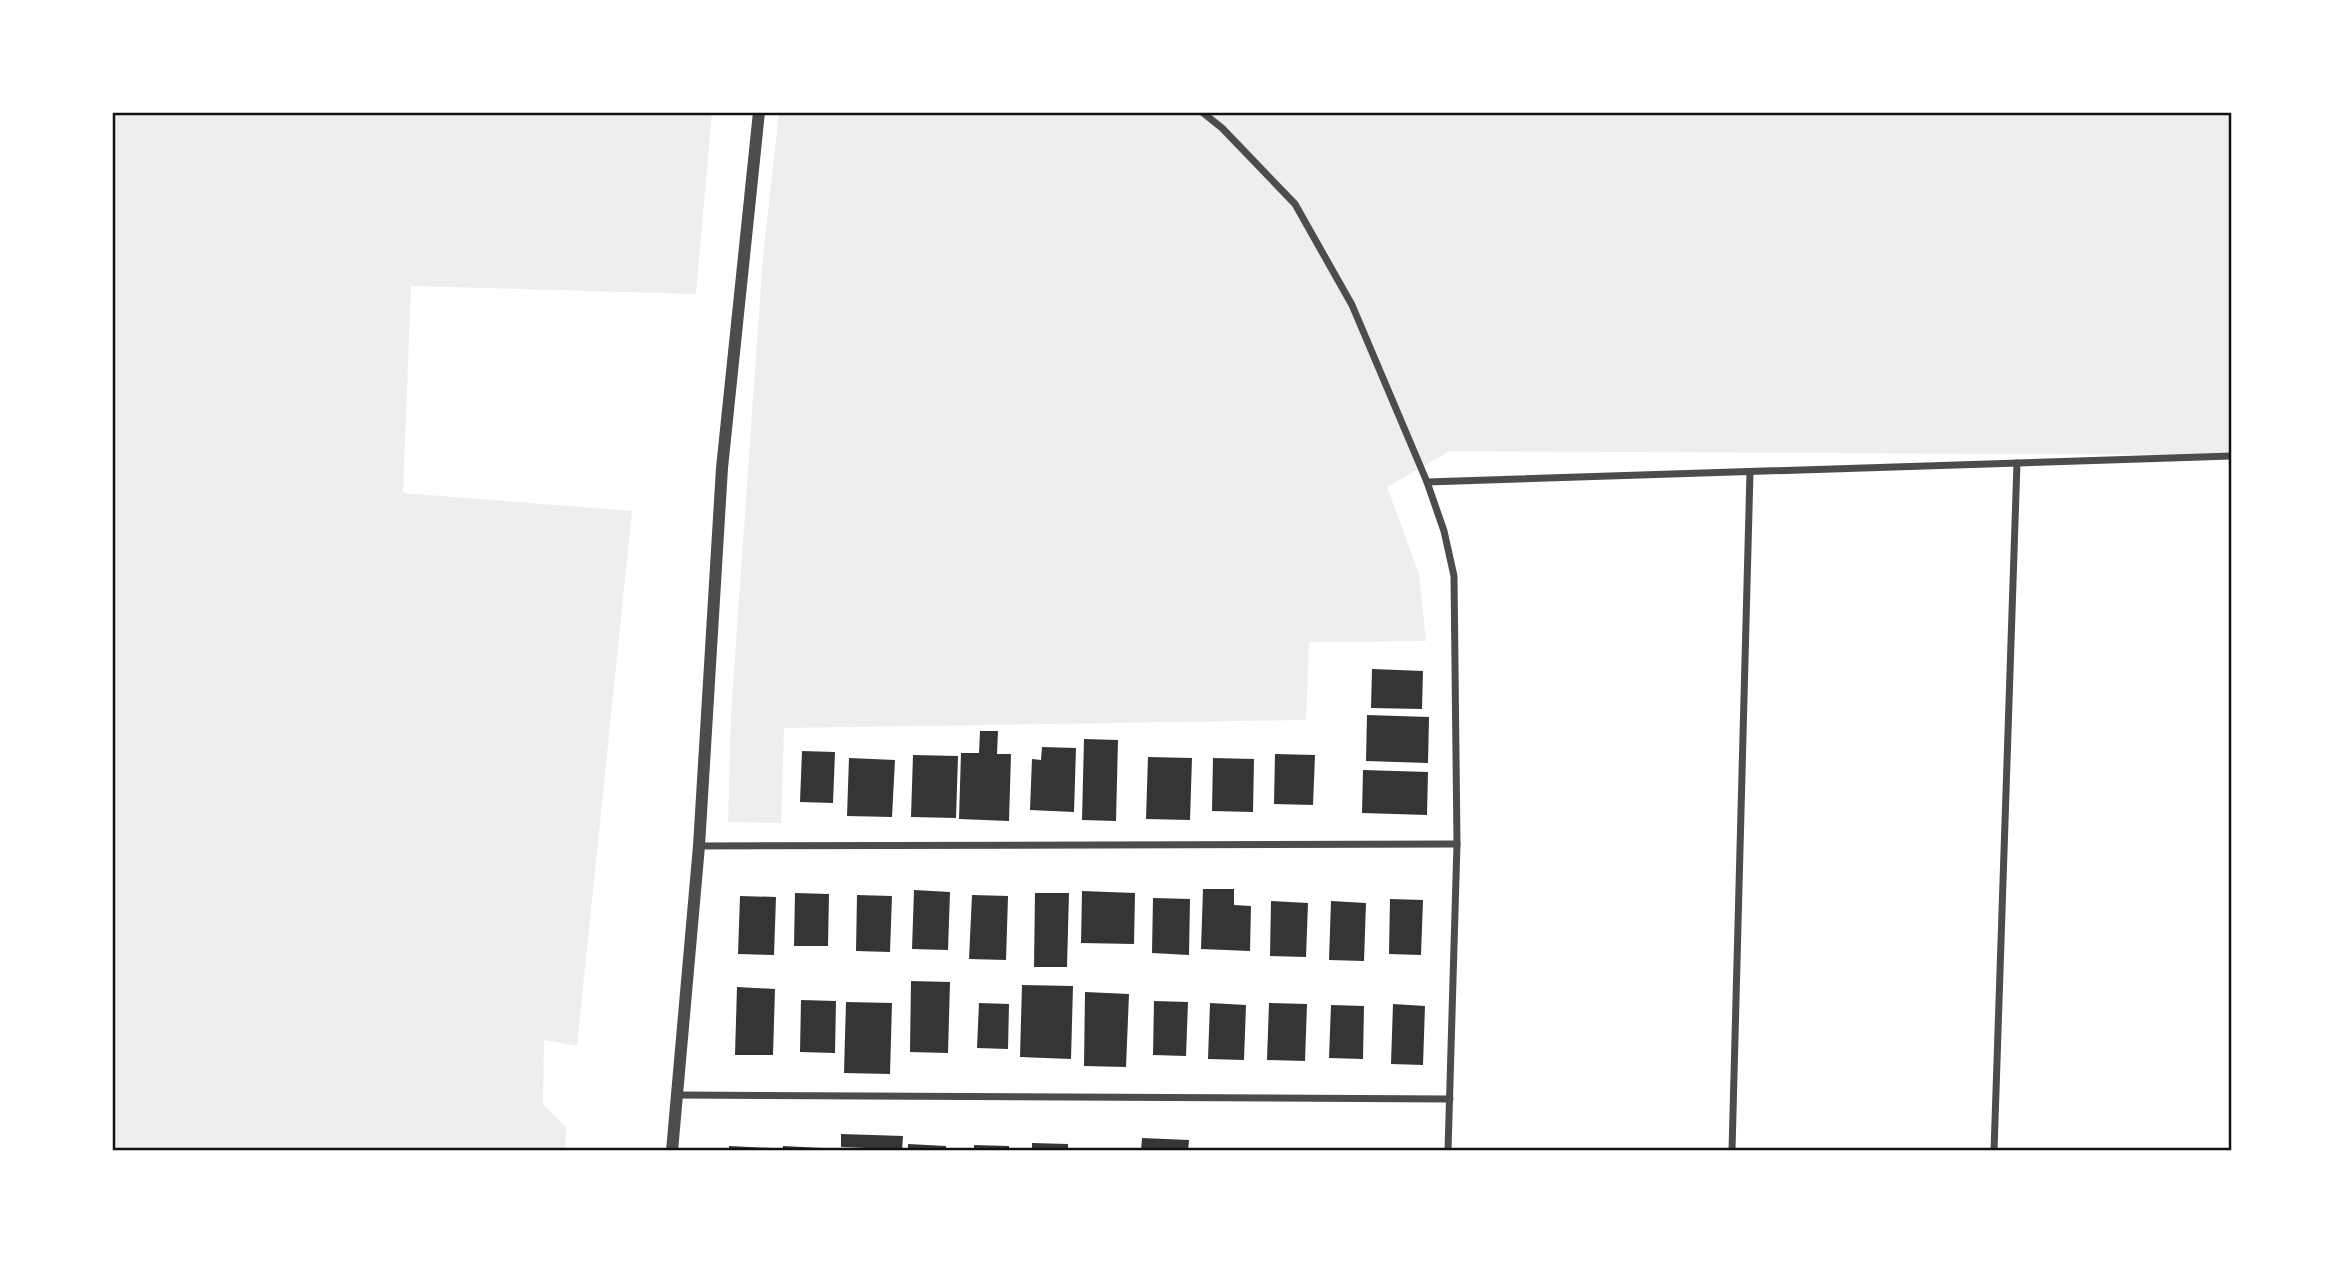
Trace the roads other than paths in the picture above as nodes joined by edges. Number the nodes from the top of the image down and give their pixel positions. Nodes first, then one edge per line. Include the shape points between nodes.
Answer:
1 (759, 112) edge
2 (1202, 112) edge
3 (2232, 456) edge
4 (2017, 463) junction
5 (1749, 472) junction
6 (1427, 482) junction
7 (1457, 844) junction
8 (699, 846) junction
9 (677, 1095) junction
10 (1450, 1099) junction
11 (672, 1151) edge
12 (1448, 1151) edge
13 (1732, 1151) edge
14 (1994, 1151) edge

1 - 8 street via 722,468
2 - 6 street via 1295,204 1352,305
3 - 4 street
4 - 5 street
4 - 14 street
5 - 6 street
5 - 13 street
6 - 7 street via 1454,576
7 - 8 street
7 - 10 street
8 - 9 street
9 - 10 street
9 - 11 street
10 - 12 street

